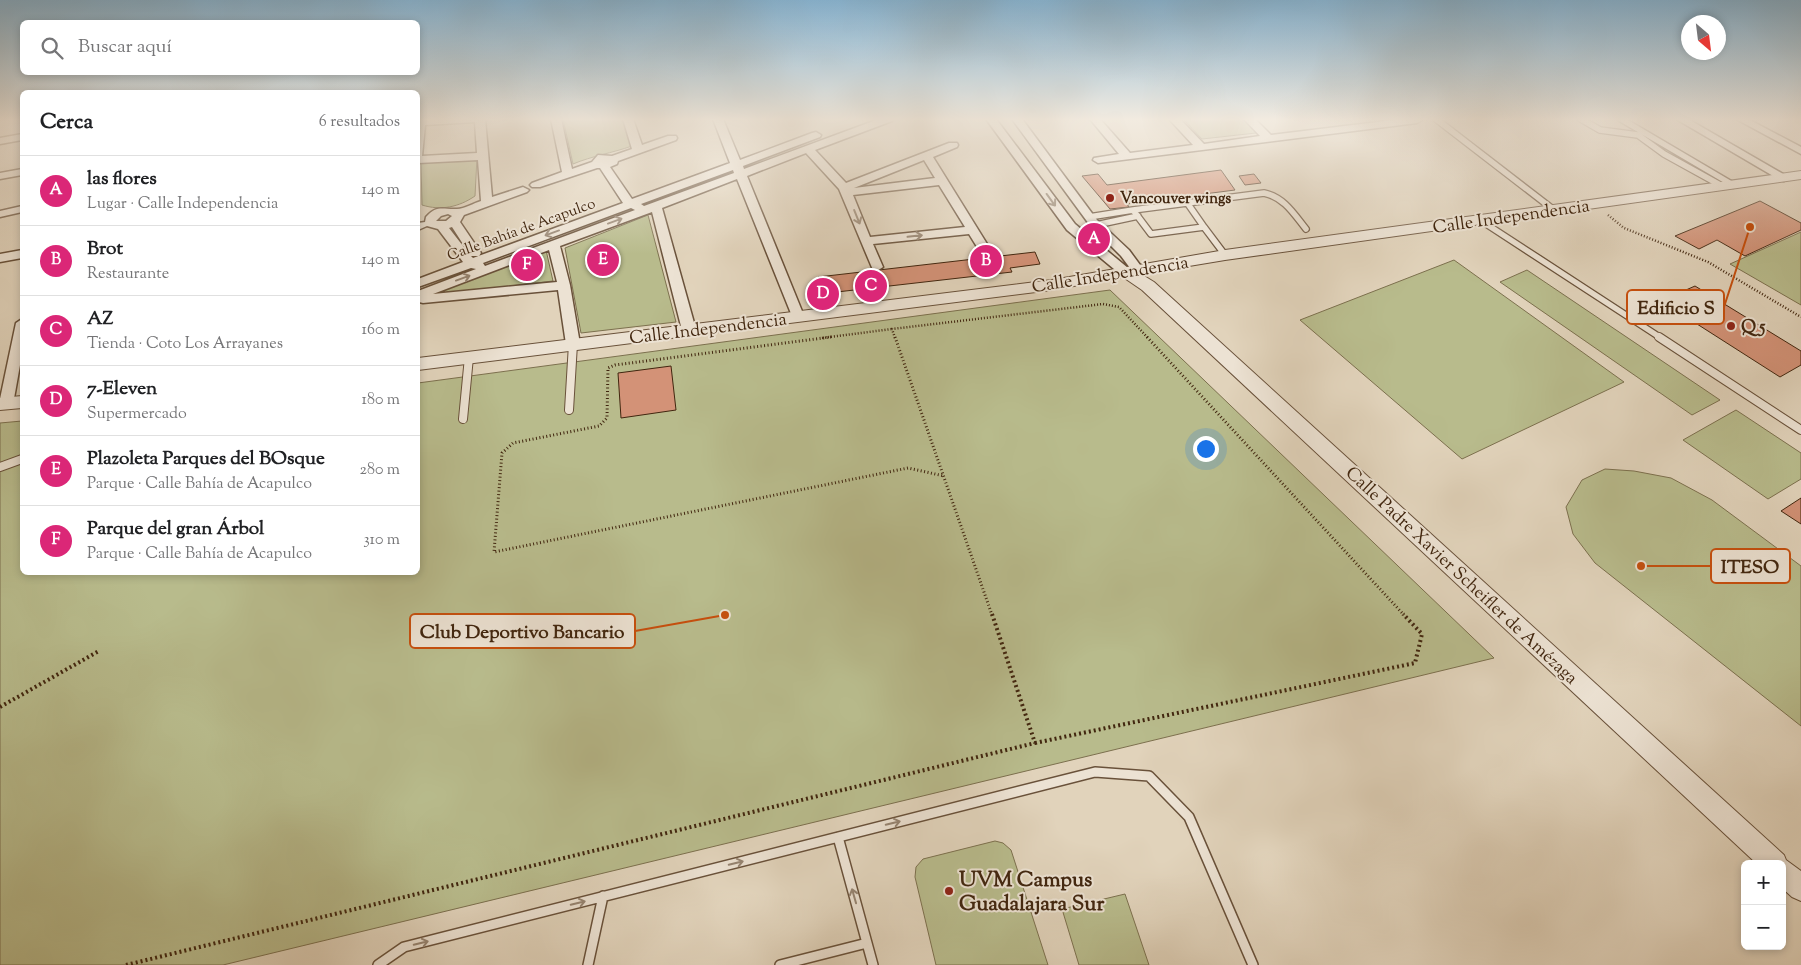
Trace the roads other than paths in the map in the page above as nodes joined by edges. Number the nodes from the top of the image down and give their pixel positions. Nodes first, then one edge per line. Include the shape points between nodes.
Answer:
1 (484, 164) edge
2 (566, 164) edge
3 (602, 164) edge
4 (607, 164) edge
5 (737, 164) edge
6 (751, 164) edge
7 (756, 164) edge
8 (822, 164) edge
9 (908, 164) edge
10 (932, 164) edge
11 (1024, 164) edge
12 (1051, 164) edge
13 (1492, 164) edge
14 (1684, 164) edge
15 (1691, 164) edge
16 (1760, 164) edge
17 (739, 169) junction
18 (20, 172) edge
19 (568, 174) junction
20 (1801, 175) edge
21 (0, 176) edge
22 (1784, 178) junction
23 (942, 181) junction
24 (536, 185) dead end
25 (1727, 186) junction
26 (523, 190) dead end
27 (845, 190) junction
28 (487, 203) junction
29 (1188, 204) junction
30 (637, 205) junction
31 (656, 206) junction
32 (20, 209) edge
33 (1133, 210) junction
34 (1554, 210) junction
35 (0, 214) edge
36 (420, 214) edge
37 (1138, 216) junction
38 (432, 217) junction
39 (451, 220) junction
40 (1480, 220) junction
41 (1093, 221) junction
42 (1071, 227) junction
43 (1204, 227) junction
44 (1306, 229) dead end
45 (972, 230) junction
46 (866, 241) junction
47 (554, 244) junction
48 (986, 252) dead end
49 (20, 254) edge
50 (1225, 255) junction
51 (0, 258) edge
52 (477, 265) junction
53 (877, 267) dead end
54 (1137, 276) junction
55 (420, 282) edge
56 (564, 285) junction
57 (420, 294) edge
58 (420, 299) edge
59 (798, 316) junction
60 (689, 330) junction
61 (20, 335) edge
62 (573, 344) junction
63 (469, 357) junction
64 (420, 364) edge
65 (9, 403) edge
66 (569, 410) dead end
67 (463, 419) dead end
68 (1801, 430) edge
69 (0, 460) edge
70 (20, 460) edge
71 (11, 462) junction
72 (0, 467) edge
73 (838, 837) junction
74 (1771, 860) edge
75 (1786, 874) edge
76 (1801, 888) edge
77 (603, 896) junction
78 (867, 943) junction
79 (378, 965) edge
80 (588, 965) edge
81 (780, 965) edge
82 (874, 965) edge
83 (1254, 965) edge

1 - 28 street
2 - 19 street
3 - 19 street
4 - 30 street
5 - 17 street
6 - 17 street, Calle Bahía de Acapulco
7 - 17 street, Calle Bahía de Acapulco
8 - 27 street
9 - 27 street
10 - 23 street
11 -> 42 street
12 - 41 street
13 - 34 lane
14 - 25 lane
15 - 25 lane
16 - 22 street
17 - 30 street, Calle Bahía de Acapulco
17 - 31 street, Calle Bahía de Acapulco
17 - 59 street
18 - 21 street
19 - 24 street
20 - 22 street, Calle Independencia
22 - 25 street, Calle Independencia
23 - 27 street
23 - 45 street
25 - 34 street, Calle Independencia
26 - 28 street
27 -> 46 street
28 - 39 street
29 - 33 lane
29 - 43 lane
29 - 44 lane via 1274,194
30 - 31 street, Calle Bahía de Acapulco
47 -> 30 street, Calle Bahía de Acapulco
30 -> 52 street, Calle Bahía de Acapulco
31 - 60 street
32 - 35 street
33 - 37 lane
33 - 41 lane
34 - 40 street, Calle Independencia
36 - 38 street
37 - 41 lane
37 - 43 lane via 1151,234
38 - 39 street via 432,223
38 - 39 street via 451,210
39 - 52 street
40 - 50 street, Calle Independencia
40 - 68 lane
41 - 42 street
41 - 54 street via 1125,254
42 - 54 street
43 - 50 lane
46 -> 45 street
45 - 48 street
46 - 53 street
47 - 52 street, Calle Bahía de Acapulco
47 - 56 street
49 - 51 street
50 - 54 street, Calle Independencia
52 - 55 street, Calle Bahía de Acapulco
57 -> 52 street, Calle Bahía de Acapulco
54 - 59 street, Calle Independencia
54 - 74 street, Calle Padre Xavier Scheifler de Amézaga
56 - 58 street
56 - 62 street
59 - 60 street, Calle Independencia
60 - 62 street, Calle Independencia
61 - 65 street
62 - 63 street, Calle Independencia
62 - 66 lane
63 - 64 street, Calle Independencia
63 - 67 lane
69 - 71 lane
70 - 71 lane
71 - 72 lane
77 -> 73 lane
78 -> 73 lane
73 -> 83 lane via 1095,772 1149,776 1189,817
75 - 76 street
79 -> 77 lane via 404,947
77 - 80 lane
78 - 81 lane
78 - 82 lane

